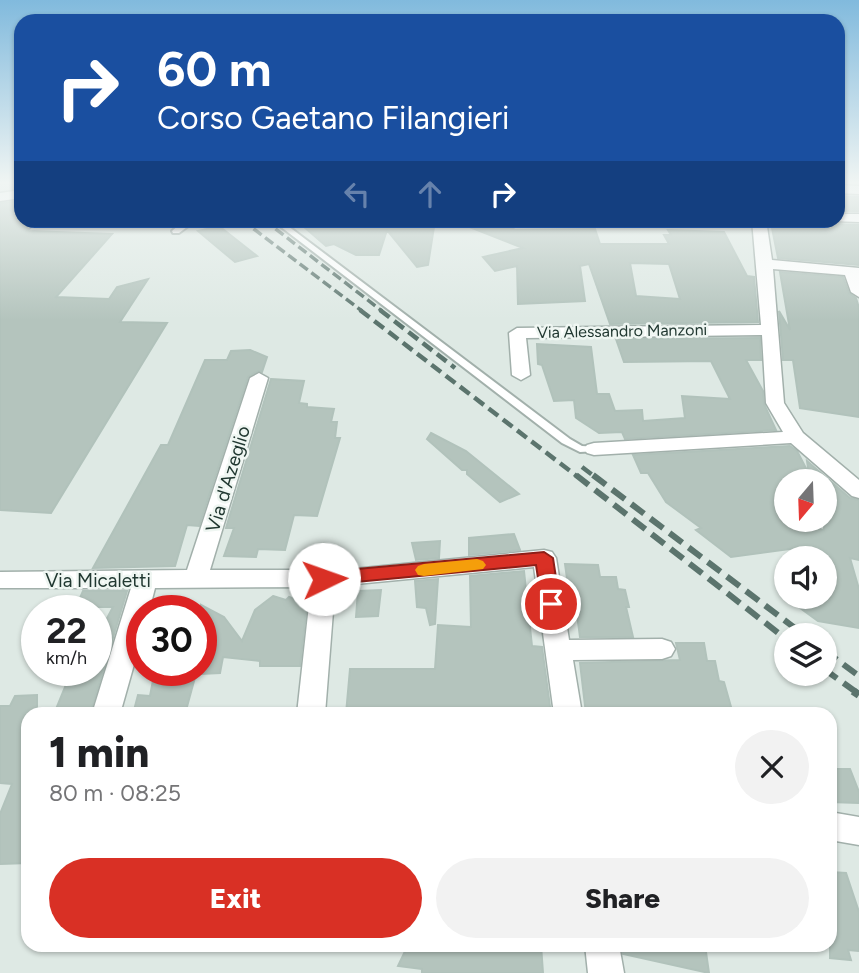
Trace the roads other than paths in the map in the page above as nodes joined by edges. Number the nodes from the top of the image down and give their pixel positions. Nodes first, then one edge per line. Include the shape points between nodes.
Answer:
1 (287, 229) edge
2 (761, 229) edge
3 (765, 264) junction
4 (855, 272) edge
5 (859, 292) edge
6 (769, 330) junction
7 (521, 375) dead end
8 (259, 378) dead end
9 (796, 437) junction
10 (594, 449) joint
11 (859, 491) edge
12 (146, 579) junction
13 (196, 579) junction
14 (324, 579) junction
15 (0, 580) edge
16 (662, 649) dead end
17 (558, 650) junction
18 (108, 707) edge
19 (312, 707) edge
20 (567, 707) edge
21 (837, 827) edge
22 (859, 831) edge
23 (603, 952) edge
24 (606, 973) edge

1 - 10 lane via 566,441 580,449
2 - 3 street
3 - 4 street
3 - 6 street
4 - 5 street
6 - 7 street, Via Alessandro Manzoni via 517,333
6 - 9 street via 775,403
8 - 13 street, Via d'Azeglio
9 - 10 street
9 - 11 street
12 - 13 street, Via Micaletti
12 - 15 street, Via Micaletti
12 - 18 street
13 - 14 street, Via Micaletti
14 - 17 street, Via Micaletti via 544,558
14 - 19 street
16 - 17 street
17 - 20 street
21 - 22 street
23 - 24 street

